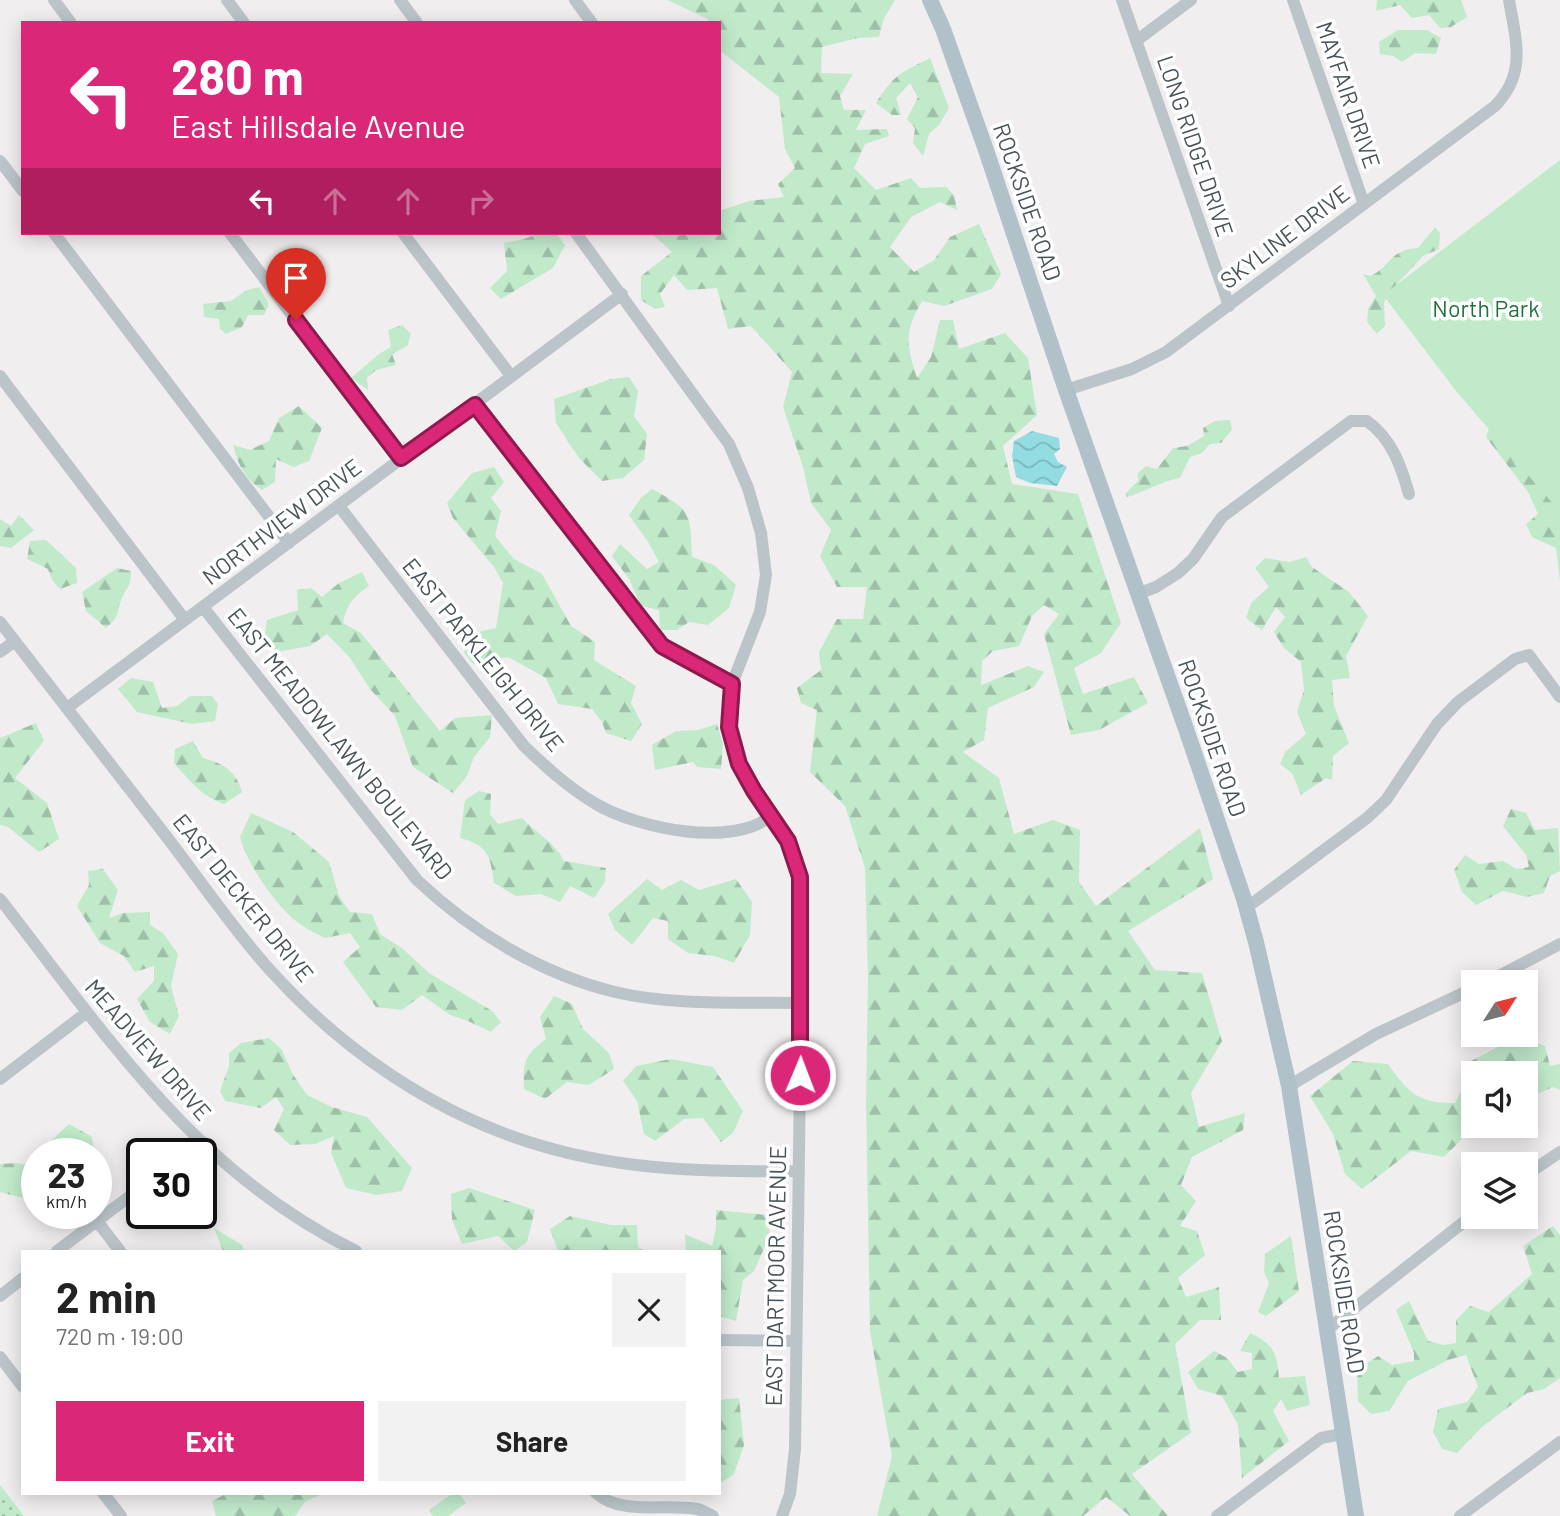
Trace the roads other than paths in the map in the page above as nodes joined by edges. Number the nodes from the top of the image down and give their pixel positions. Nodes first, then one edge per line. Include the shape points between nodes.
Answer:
1 (54, 0) edge
2 (227, 0) edge
3 (400, 0) edge
4 (575, 0) edge
5 (930, 0) edge
6 (1122, 0) edge
7 (1191, 0) edge
8 (1293, 0) edge
9 (1509, 0) edge
10 (70, 21) edge
11 (243, 21) edge
12 (416, 21) edge
13 (591, 21) edge
14 (1136, 41) junction
15 (0, 161) edge
16 (21, 188) edge
17 (1364, 204) junction
18 (56, 235) edge
19 (232, 235) edge
20 (405, 235) edge
21 (578, 235) edge
22 (622, 294) junction
23 (1229, 306) junction
24 (0, 376) edge
25 (511, 376) junction
26 (1066, 390) junction
27 (475, 405) junction
28 (401, 458) junction
29 (1409, 494) dead end
30 (339, 506) junction
31 (289, 543) junction
32 (1137, 594) junction
33 (203, 607) junction
34 (185, 620) junction
35 (0, 622) edge
36 (15, 641) junction
37 (0, 652) edge
38 (732, 684) junction
39 (1560, 697) edge
40 (67, 708) junction
41 (772, 815) junction
42 (0, 899) edge
43 (1246, 908) junction
44 (1560, 944) edge
45 (1510, 970) edge
46 (1461, 994) edge
47 (801, 1003) junction
48 (86, 1013) junction
49 (0, 1079) edge
50 (1289, 1086) junction
51 (195, 1138) edge
52 (1560, 1152) edge
53 (217, 1157) edge
54 (1538, 1167) edge
55 (799, 1171) junction
56 (126, 1199) edge
57 (112, 1210) edge
58 (1461, 1224) edge
59 (86, 1229) edge
60 (103, 1229) edge
61 (58, 1250) edge
62 (119, 1250) edge
63 (354, 1250) edge
64 (21, 1280) edge
65 (0, 1296) edge
66 (1328, 1329) junction
67 (721, 1340) edge
68 (795, 1341) junction
69 (0, 1357) edge
70 (21, 1384) edge
71 (1342, 1434) junction
72 (1560, 1442) edge
73 (105, 1495) edge
74 (598, 1495) edge
75 (121, 1516) edge
76 (712, 1516) edge
77 (782, 1516) edge
78 (1217, 1516) edge
79 (1356, 1516) edge
80 (1461, 1516) edge

1 - 10 street
2 - 11 street
3 - 12 street
4 - 13 street
5 - 26 main road, ROCKSIDE ROAD
6 - 14 street, LONG RIDGE DRIVE
7 - 14 street
8 - 17 street, MAYFAIR DRIVE
9 - 17 street, SKYLINE DRIVE via 1518,54 1516,72 1502,99
14 - 23 street, LONG RIDGE DRIVE
15 - 16 street
17 - 23 street, SKYLINE DRIVE
18 - 31 street
19 - 28 street
20 - 25 street
21 - 22 street, EAST DARTMOOR AVENUE
22 - 25 street, NORTHVIEW DRIVE
22 - 38 street, EAST DARTMOOR AVENUE via 729,444 761,533 766,575 760,612
23 - 26 street, SKYLINE DRIVE via 1149,362
24 - 34 street
25 - 27 street, NORTHVIEW DRIVE
26 - 32 main road, ROCKSIDE ROAD
27 - 28 street, NORTHVIEW DRIVE
27 - 38 street via 662,646
28 - 30 street, NORTHVIEW DRIVE
29 - 32 street via 1401,463 1383,436 1367,421 1351,421 1223,517 1178,573
30 - 31 street, NORTHVIEW DRIVE
30 - 41 street, EAST PARKLEIGH DRIVE via 524,746 558,779 598,806 634,821 674,829 743,830
31 - 33 street, NORTHVIEW DRIVE
32 - 43 main road, ROCKSIDE ROAD
33 - 34 street, NORTHVIEW DRIVE
33 - 47 street, EAST MEADOWLAWN BOULEVARD via 417,880 492,939 536,963 615,992 664,999
34 - 40 street, NORTHVIEW DRIVE
35 - 36 street, EAST DECKER DRIVE
36 - 37 street
36 - 40 street, EAST DECKER DRIVE
38 - 41 street, EAST DARTMOOR AVENUE via 729,727 739,764
39 - 43 street via 1529,655 1515,659 1437,724 1386,800 1367,818
40 - 55 street, EAST DECKER DRIVE via 268,969 321,1023 376,1066 466,1117 543,1147 612,1163 685,1171
41 - 47 street, EAST DARTMOOR AVENUE via 788,841 800,877
42 - 48 street, MEADVIEW DRIVE
43 - 50 main road, ROCKSIDE ROAD
44 - 45 street
46 - 50 street via 1376,1034
47 - 55 street, EAST DARTMOOR AVENUE
48 - 49 street
48 - 51 street, MEADVIEW DRIVE
50 - 66 main road, ROCKSIDE ROAD
52 - 54 street
53 - 63 street, MEADVIEW DRIVE via 290,1213
55 - 68 street, EAST DARTMOOR AVENUE
56 - 57 street
58 - 66 street
59 - 61 street
60 - 62 street
64 - 65 street
66 - 71 main road, ROCKSIDE ROAD
67 - 68 street
68 - 77 street, EAST DARTMOOR AVENUE via 794,1449 790,1494
69 - 70 street
71 - 78 street via 1321,1438
71 - 79 main road, ROCKSIDE ROAD
72 - 80 street
73 - 75 street
74 - 76 street via 603,1501 636,1509 698,1509

